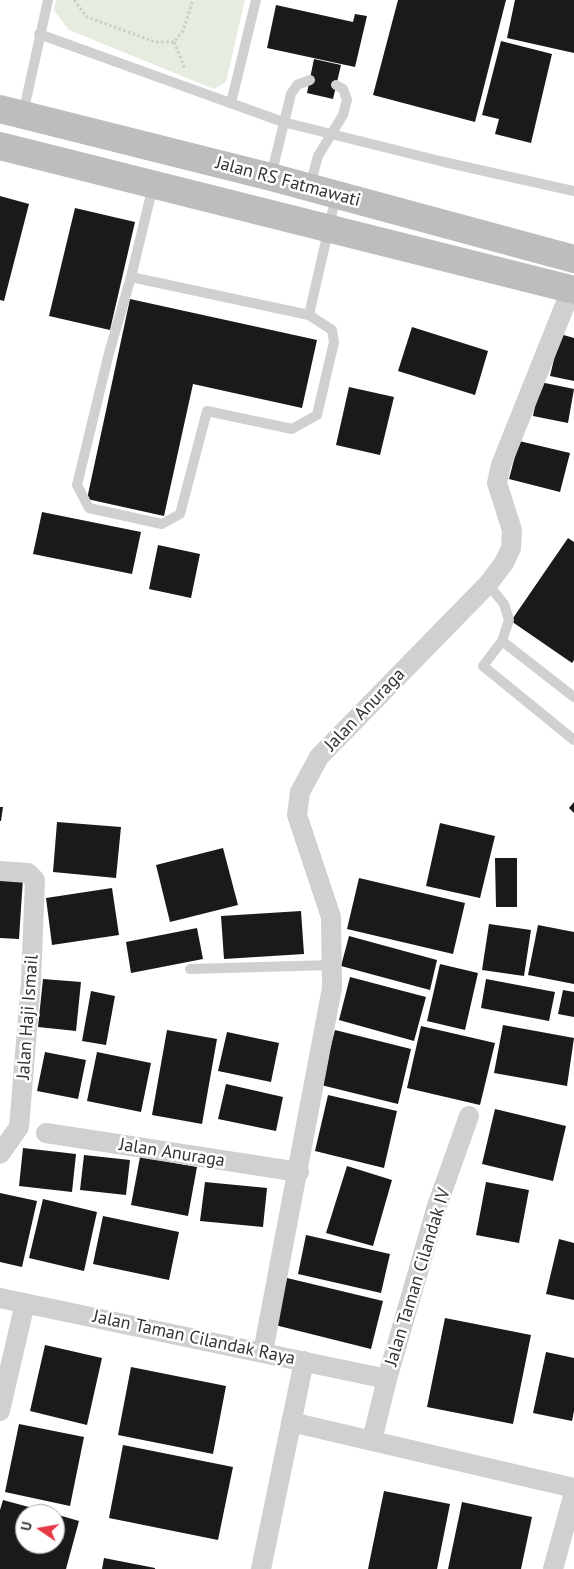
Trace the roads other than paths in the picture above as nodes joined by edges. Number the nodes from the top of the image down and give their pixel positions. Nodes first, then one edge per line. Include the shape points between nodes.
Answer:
1 (48, 0) edge
2 (256, 0) edge
3 (39, 34) junction
4 (310, 80) dead end
5 (336, 85) dead end
6 (230, 103) junction
7 (12, 112) edge
8 (284, 122) junction
9 (332, 134) junction
10 (0, 146) edge
11 (271, 177) junction
12 (153, 186) junction
13 (310, 187) junction
14 (574, 191) edge
15 (337, 194) junction
16 (264, 212) junction
17 (330, 229) junction
18 (574, 259) edge
19 (131, 277) junction
20 (573, 290) edge
21 (309, 315) junction
22 (488, 584) junction
23 (502, 641) junction
24 (574, 697) edge
25 (574, 740) edge
26 (0, 871) edge
27 (332, 966) junction
28 (190, 970) dead end
29 (469, 1116) dead end
30 (46, 1133) dead end
31 (0, 1154) edge
32 (299, 1172) junction
33 (0, 1298) edge
34 (25, 1303) junction
35 (263, 1352) junction
36 (304, 1361) junction
37 (387, 1380) junction
38 (0, 1411) edge
39 (291, 1422) junction
40 (372, 1440) junction
41 (574, 1488) edge
42 (574, 1493) edge
43 (261, 1569) edge
44 (553, 1569) edge

1 - 3 lane
2 - 6 lane
3 - 6 lane
3 - 7 lane
4 - 8 lane via 297,85 290,94
5 - 9 lane via 343,89 347,100
6 - 8 lane
7 - 11 main road, Jalan RS Fatmawati
8 - 9 lane
8 - 11 lane
9 - 13 lane via 318,156
9 - 14 lane
10 - 12 main road, Jalan RS Fatmawati
11 - 13 main road, Jalan RS Fatmawati
11 - 16 main road
12 - 16 main road, Jalan RS Fatmawati
12 - 19 lane
13 - 15 main road, Jalan RS Fatmawati
15 - 17 lane
15 - 18 main road, Jalan RS Fatmawati
16 - 17 main road, Jalan RS Fatmawati
17 - 20 main road, Jalan RS Fatmawati
17 - 21 lane
19 - 21 lane
19 - 21 lane via 77,485 89,508 162,524 180,514 207,411 292,429 318,415 334,342 332,330
20 - 22 street, Jalan Anuraga via 501,465 497,482 512,530 511,548
22 - 23 lane via 504,604 509,620
22 - 27 street, Jalan Anuraga via 320,757 300,792 297,815 331,917
23 - 24 lane
23 - 25 lane via 483,666
26 - 31 street, Jalan Haji Ismail via 31,875 35,880 19,1126
27 - 28 lane
27 - 32 street, Jalan Anuraga via 332,988
29 - 37 street, Jalan Taman Cilandak IV via 437,1206
30 - 32 street, Jalan Anuraga
32 - 35 street, Jalan Anuraga
33 - 34 street, Jalan Taman Cilandak Raya
34 - 35 street, Jalan Taman Cilandak Raya
34 - 38 street
35 - 36 street, Jalan Taman Cilandak Raya
36 - 37 street, Jalan Taman Cilandak Raya
36 - 39 street
37 - 40 street, Jalan Taman Cilandak IV
39 - 40 street
39 - 43 street
40 - 41 street
42 - 44 street

